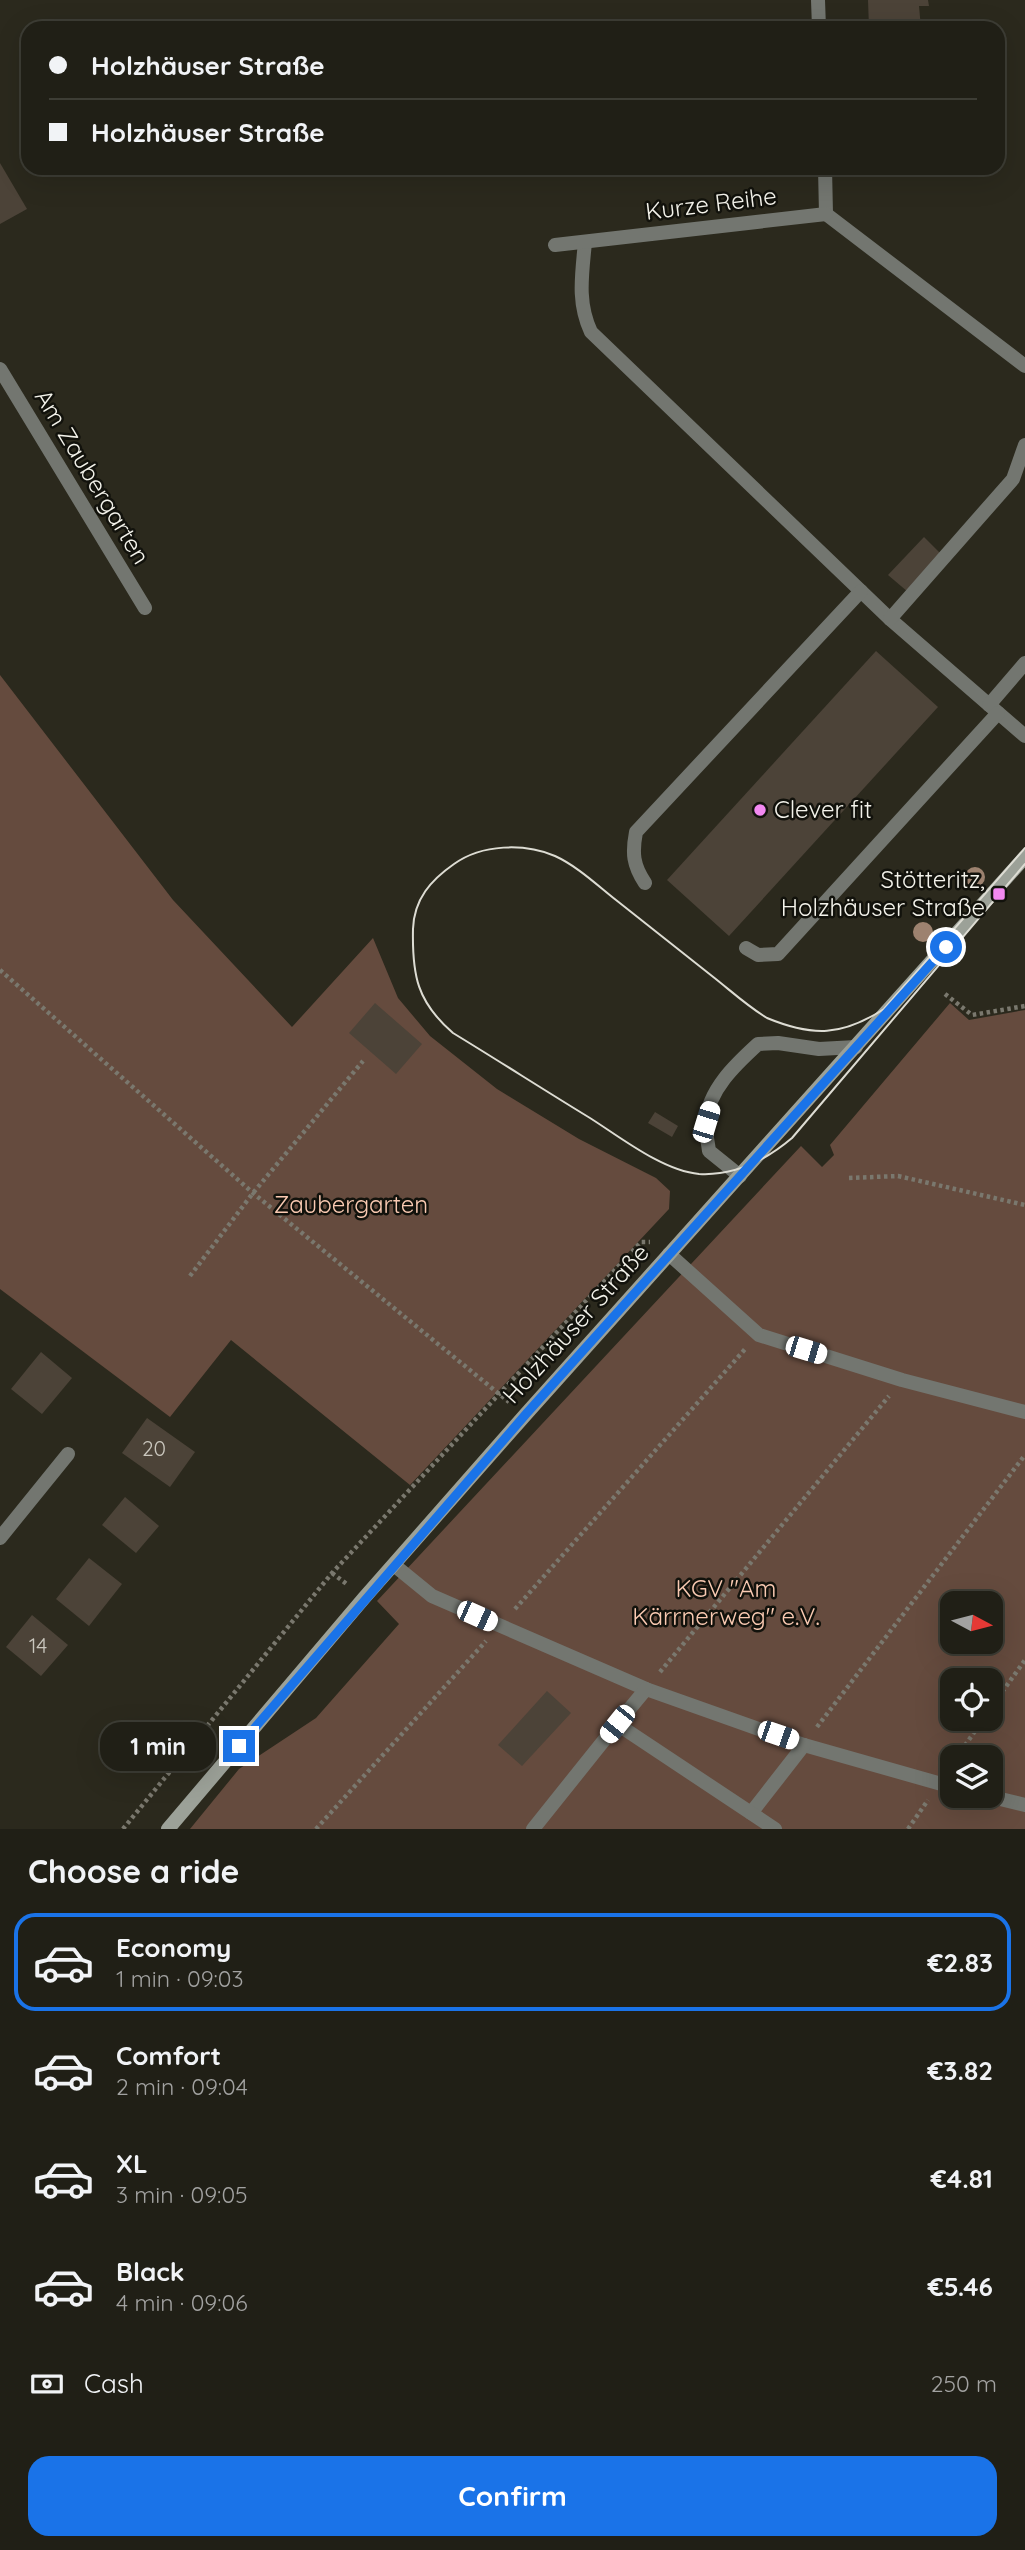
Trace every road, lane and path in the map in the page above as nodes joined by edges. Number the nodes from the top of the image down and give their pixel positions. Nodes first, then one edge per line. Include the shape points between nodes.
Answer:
1 (818, 0) edge
2 (819, 21) edge
3 (825, 175) edge
4 (826, 214) junction
5 (585, 242) junction
6 (555, 246) dead end
7 (1025, 366) edge
8 (0, 369) edge
9 (1025, 445) edge
10 (861, 591) junction
11 (145, 608) dead end
12 (890, 619) junction
13 (1025, 663) edge
14 (993, 709) junction
15 (1025, 736) edge
16 (1025, 857) edge
17 (645, 883) dead end
18 (746, 948) dead end
19 (0, 971) edge
20 (945, 994) dead end
21 (1025, 1006) edge
22 (856, 1047) junction
23 (363, 1061) dead end
24 (740, 1176) junction
25 (849, 1178) dead end
26 (253, 1193) junction
27 (1025, 1205) edge
28 (679, 1243) junction
29 (669, 1254) junction
30 (190, 1276) dead end
31 (759, 1335) junction
32 (902, 1380) junction
33 (499, 1394) junction
34 (1025, 1412) edge
35 (526, 1414) junction
36 (68, 1454) dead end
37 (1025, 1455) edge
38 (0, 1538) edge
39 (394, 1565) junction
40 (500, 1626) junction
41 (1025, 1660) edge
42 (646, 1689) junction
43 (1003, 1691) edge
44 (617, 1724) junction
45 (804, 1745) junction
46 (940, 1784) edge
47 (1003, 1800) edge
48 (1025, 1805) edge
49 (751, 1813) junction
50 (122, 1829) edge
51 (168, 1829) edge
52 (316, 1829) edge
53 (533, 1829) edge
54 (775, 1829) edge

1 - 2 street
3 - 4 street
4 - 5 street, Kurze Reihe
4 - 7 street
5 - 6 street, Kurze Reihe
5 - 10 street via 582,313 591,332
8 - 11 street, Am Zaubergarten
9 - 12 street via 1013,479
10 - 12 street
10 - 17 street via 636,832 632,854
12 - 14 street
13 - 14 street
14 - 15 street
14 - 18 street via 778,954 758,956
16 - 22 main road, Holzhäuser Straße
19 - 26 path
20 - 21 path via 972,1015
22 - 24 main road, Holzhäuser Straße
22 - 24 street via 758,1044 741,1059 715,1091 706,1122 709,1151
23 - 26 path
24 - 28 main road, Holzhäuser Straße
25 - 27 path via 898,1176
26 - 30 path
26 - 33 path
28 - 29 main road, Holzhäuser Straße
28 - 33 path via 641,1242
29 - 31 street
29 - 35 main road, Holzhäuser Straße
31 - 32 street
31 - 40 path
32 - 34 street
32 - 42 path
33 - 35 path
33 - 50 path via 332,1573
35 - 39 main road, Holzhäuser Straße
36 - 38 street
37 - 45 path
39 - 40 street via 432,1596
39 - 51 main road, Holzhäuser Straße
40 - 42 street
40 - 52 path
41 - 43 path
42 - 44 street
42 - 45 street
44 - 49 street
44 - 53 street
45 - 46 street
45 - 49 street
47 - 48 street
49 - 54 street

